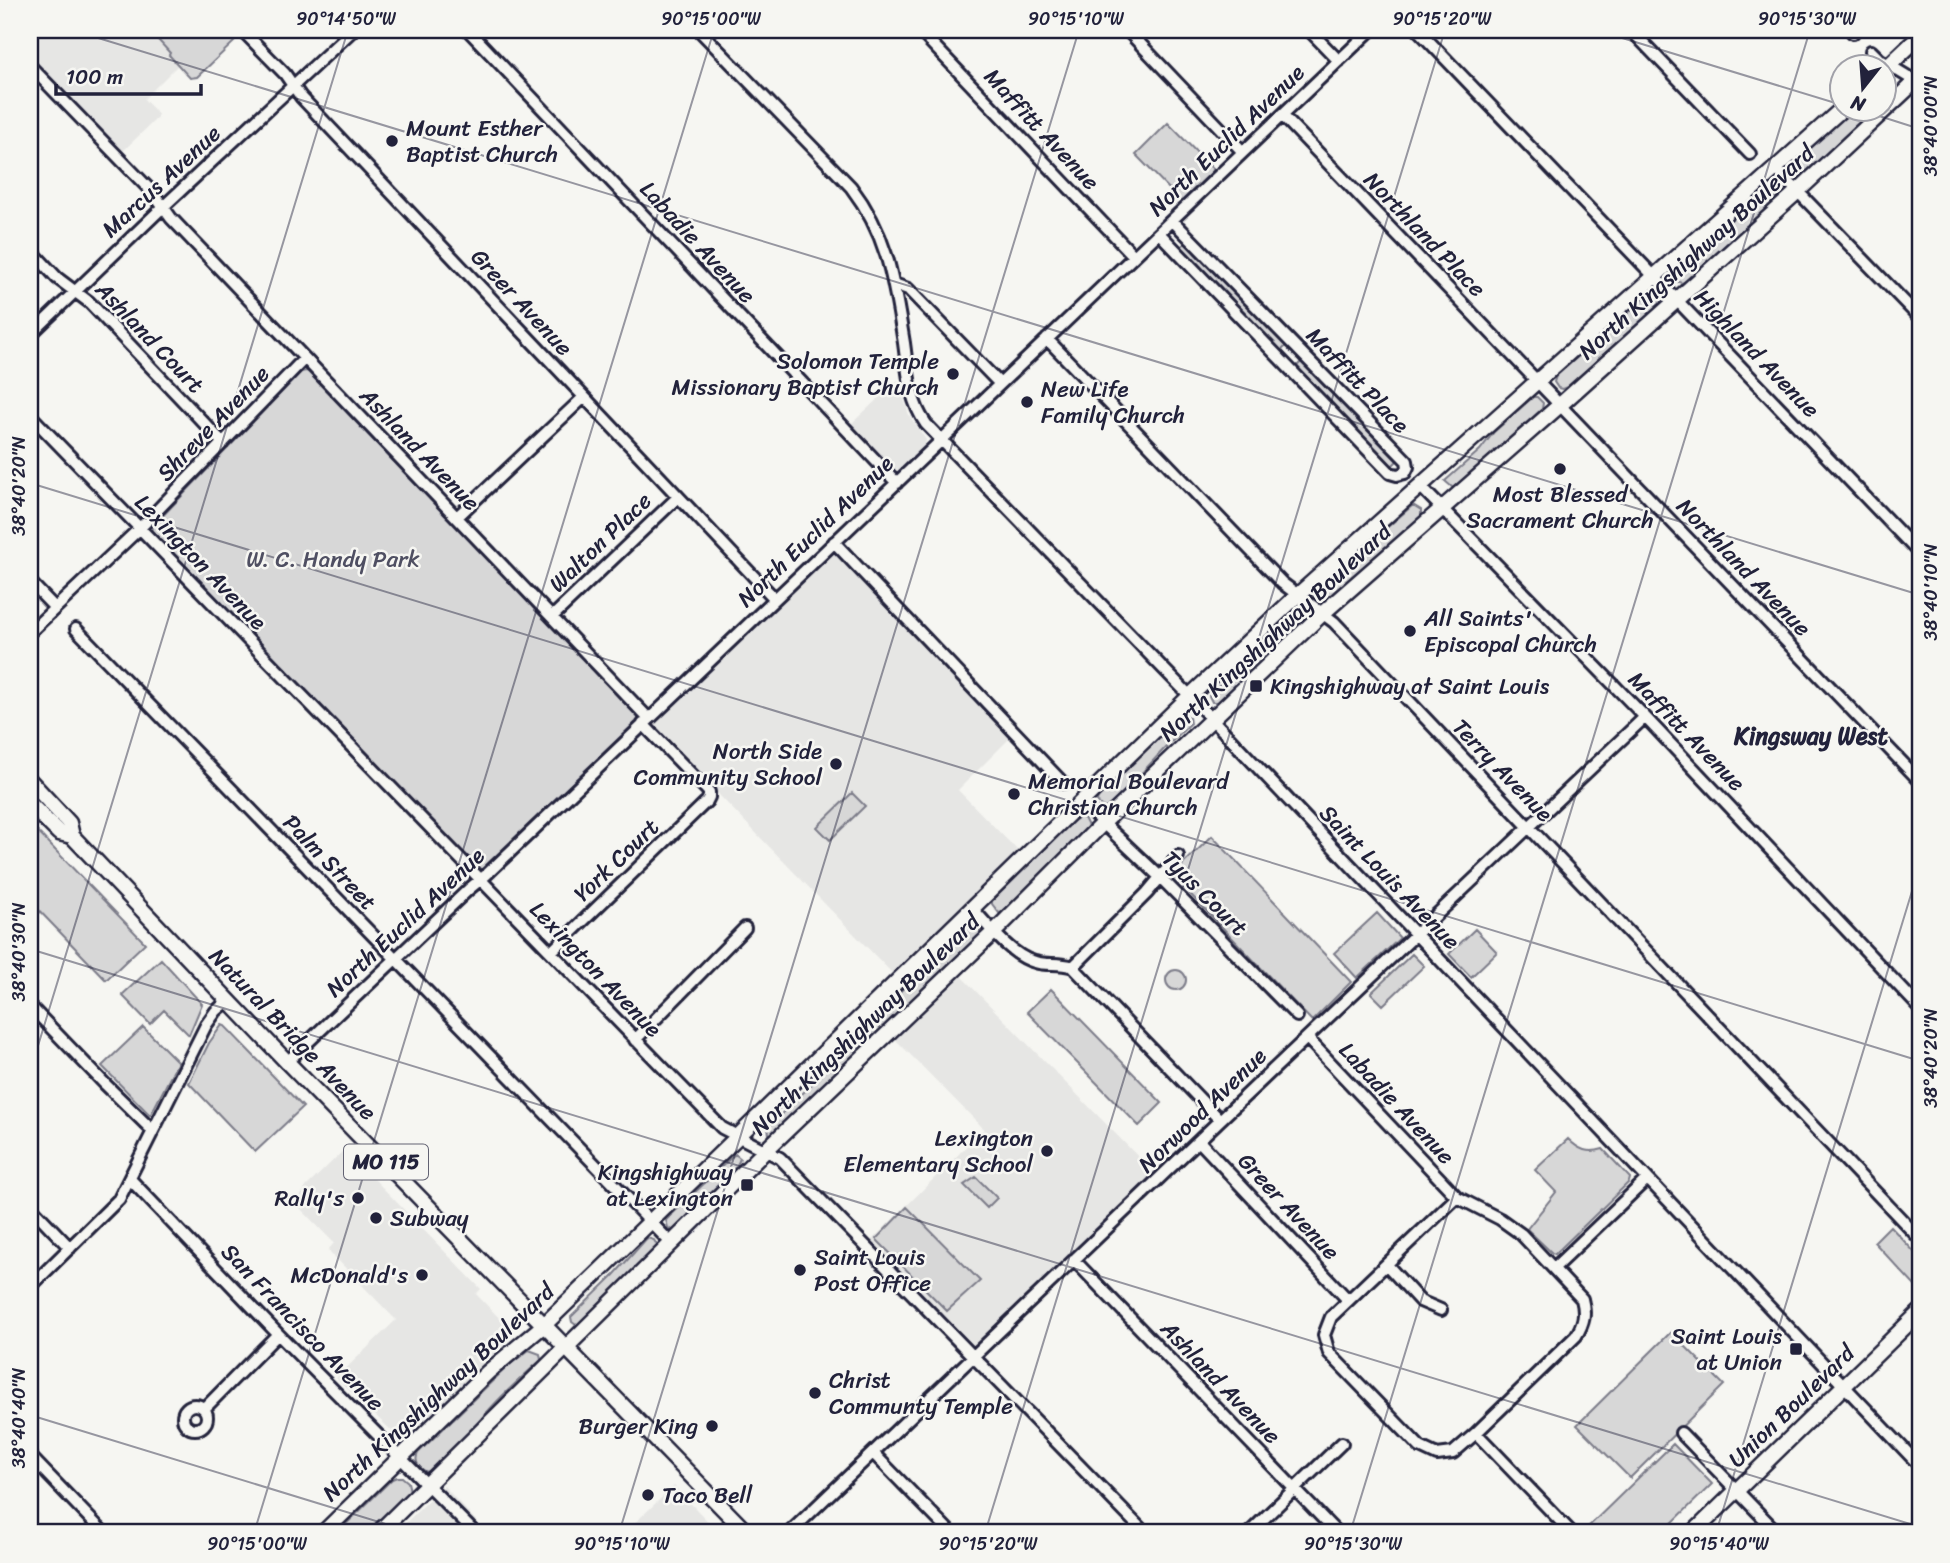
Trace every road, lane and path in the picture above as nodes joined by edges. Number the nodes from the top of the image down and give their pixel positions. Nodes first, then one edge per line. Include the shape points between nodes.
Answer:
1 (242, 30) edge
2 (352, 30) edge
3 (468, 30) edge
4 (699, 30) edge
5 (919, 30) edge
6 (1127, 30) edge
7 (1309, 30) edge
8 (1371, 30) edge
9 (1418, 30) edge
10 (1631, 30) edge
11 (1920, 36) edge
12 (1898, 57) edge
13 (1339, 61) junction
14 (30, 66) edge
15 (1898, 73) edge
16 (1919, 81) edge
17 (293, 86) junction
18 (1282, 116) junction
19 (1828, 122) edge
20 (1243, 152) junction
21 (1750, 154) dead end
22 (1776, 169) junction
23 (1798, 191) junction
24 (163, 207) junction
25 (1172, 220) junction
26 (1159, 233) junction
27 (30, 249) edge
28 (1134, 256) junction
29 (1655, 276) junction
30 (894, 284) junction
31 (75, 291) junction
32 (1677, 299) junction
33 (1920, 318) edge
34 (30, 334) edge
35 (1047, 339) junction
36 (304, 359) junction
37 (1538, 382) junction
38 (1000, 384) junction
39 (583, 398) junction
40 (1560, 405) junction
41 (30, 415) edge
42 (941, 440) junction
43 (223, 443) junction
44 (897, 482) junction
45 (1420, 486) junction
46 (678, 497) junction
47 (1443, 509) junction
48 (457, 517) junction
49 (139, 529) junction
50 (834, 542) junction
51 (1920, 554) edge
52 (30, 582) edge
53 (1298, 595) junction
54 (775, 599) junction
55 (55, 608) junction
56 (1323, 613) junction
57 (552, 617) junction
58 (76, 629) dead end
59 (30, 632) edge
60 (1190, 696) junction
61 (1645, 718) junction
62 (1211, 720) junction
63 (646, 722) junction
64 (30, 781) edge
65 (1920, 781) edge
66 (1063, 783) dead end
67 (709, 797) joint
68 (1082, 803) junction
69 (30, 804) edge
70 (1103, 823) junction
71 (1529, 827) junction
72 (72, 836) junction
73 (1178, 856) dead end
74 (1160, 877) junction
75 (480, 880) junction
76 (973, 909) junction
77 (745, 928) dead end
78 (994, 932) junction
79 (1416, 934) junction
80 (551, 952) junction
81 (395, 959) junction
82 (1073, 967) junction
83 (229, 1000) junction
84 (30, 1006) edge
85 (1920, 1008) edge
86 (1297, 1016) dead end
87 (1307, 1038) junction
88 (635, 1040) junction
89 (287, 1062) junction
90 (1220, 1120) junction
91 (153, 1131) junction
92 (738, 1136) junction
93 (1199, 1142) junction
94 (766, 1150) junction
95 (130, 1179) junction
96 (1647, 1179) junction
97 (1457, 1197) junction
98 (30, 1206) edge
99 (650, 1222) junction
100 (1920, 1238) edge
101 (672, 1244) junction
102 (70, 1248) junction
103 (1075, 1261) junction
104 (1387, 1265) junction
105 (1554, 1268) junction
106 (30, 1287) edge
107 (1348, 1300) junction
108 (1441, 1310) dead end
109 (1920, 1312) edge
110 (544, 1325) junction
111 (278, 1334) junction
112 (566, 1348) junction
113 (974, 1357) junction
114 (1844, 1387) junction
115 (204, 1409) dead end
116 (1476, 1433) junction
117 (1681, 1433) dead end
118 (1342, 1443) dead end
119 (873, 1452) junction
120 (30, 1457) edge
121 (400, 1457) junction
122 (1920, 1466) edge
123 (427, 1485) junction
124 (1295, 1489) junction
125 (1738, 1490) junction
126 (104, 1533) edge
127 (323, 1533) edge
128 (378, 1533) edge
129 (474, 1533) edge
130 (747, 1533) edge
131 (789, 1533) edge
132 (951, 1533) edge
133 (1145, 1533) edge
134 (1249, 1533) edge
135 (1337, 1533) edge
136 (1572, 1533) edge
137 (1693, 1533) edge
138 (1778, 1533) edge

1 - 17 street, Greer Avenue
2 - 17 street, Marcus Avenue
3 - 44 street, Labadie Avenue
4 - 30 street, Saint Louis Avenue via 851,187 879,233
5 - 28 street, Maffitt Avenue
6 - 20 street
7 - 13 street
8 - 13 street, North Euclid Avenue
9 - 29 street, Highland Avenue
10 - 21 street
11 - 12 main road
13 - 18 street, North Euclid Avenue
14 - 24 street, Ashland Avenue
15 - 16 street
16 - 23 main road, North Kingshighway Boulevard
17 - 24 street, Marcus Avenue
17 - 39 street, Greer Avenue
18 - 20 street, North Euclid Avenue
18 - 37 street, Northland Place
19 - 22 main road, North Kingshighway Boulevard
20 - 25 street, North Euclid Avenue
22 - 23 street
22 - 29 main road, North Kingshighway Boulevard
23 - 32 main road, North Kingshighway Boulevard
23 - 33 street
24 - 31 street, Marcus Avenue
24 - 36 street, Ashland Avenue
25 - 26 street, North Euclid Avenue
25 - 26 street, Maffitt Place via 1407,461 1405,473 1390,473
26 - 28 street, North Euclid Avenue
27 - 31 street
28 - 35 street, North Euclid Avenue
29 - 32 street, Highland Avenue
29 - 37 main road, North Kingshighway Boulevard
30 - 38 street via 908,289
30 - 42 street, Saint Louis Avenue via 912,396
31 - 34 street, Marcus Avenue
31 - 43 street, Ashland Court
32 - 40 main road, North Kingshighway Boulevard
32 - 51 street, Highland Avenue
35 - 38 street, North Euclid Avenue
35 - 53 street, Terry Avenue
36 - 43 street, Shreve Avenue
36 - 48 street, Ashland Avenue
37 - 40 street, Northland Avenue
37 - 45 main road, North Kingshighway Boulevard
38 - 42 street, North Euclid Avenue
39 - 46 street, Greer Avenue
39 - 48 street
40 - 47 main road, North Kingshighway Boulevard
40 - 65 street, Northland Avenue
41 - 49 street, Lexington Avenue
42 - 44 street, North Euclid Avenue
42 - 60 street, Saint Louis Avenue
43 - 49 street, Shreve Avenue
44 - 50 street, North Euclid Avenue
45 - 47 street, Maffitt Avenue
45 - 53 main road, North Kingshighway Boulevard
46 - 54 street, Greer Avenue
46 - 57 street, Walton Place
47 - 56 main road, North Kingshighway Boulevard
47 - 61 street, Maffitt Avenue
48 - 57 street, Ashland Avenue
49 - 55 street, Shreve Avenue
49 - 75 street, Lexington Avenue
50 - 54 street, North Euclid Avenue
50 - 66 street
52 - 55 street
53 - 56 street, Terry Avenue
53 - 60 main road, North Kingshighway Boulevard
54 - 63 street, North Euclid Avenue
55 - 59 street, Shreve Avenue
56 - 62 main road, North Kingshighway Boulevard
56 - 71 street, Terry Avenue
57 - 63 street, Ashland Avenue
58 - 81 street, Palm Street
60 - 62 street, Saint Louis Avenue
60 - 68 main road, North Kingshighway Boulevard
61 - 71 street, Norwood Avenue
61 - 85 street, Maffitt Avenue
62 - 70 main road, North Kingshighway Boulevard
62 - 79 street, Saint Louis Avenue
63 - 67 street, Ashland Avenue
63 - 75 street, North Euclid Avenue
64 - 72 main road, Natural Bridge Avenue / MO 115 via 69,823
67 - 80 street, York Court
68 - 70 street, Tyus Court
68 - 76 main road, North Kingshighway Boulevard
69 - 72 main road, Natural Bridge Avenue via 59,833
70 - 74 street, Tyus Court
70 - 78 main road, North Kingshighway Boulevard
71 - 79 street, Norwood Avenue
71 - 100 street, Terry Avenue
72 - 83 main road, Natural Bridge Avenue / MO 115
73 - 74 street
74 - 82 street
74 - 86 street, Tyus Court
75 - 80 street, Lexington Avenue
75 - 81 street, North Euclid Avenue
76 - 78 street
76 - 92 main road, North Kingshighway Boulevard
77 - 88 street
78 - 82 street via 1023,958
78 - 94 main road, North Kingshighway Boulevard
79 - 87 street, Norwood Avenue
79 - 96 street, Saint Louis Avenue
80 - 88 street, Lexington Avenue
81 - 89 street, North Euclid Avenue
81 - 99 street, Palm Street
82 - 90 street
83 - 89 main road, Natural Bridge Avenue / MO 115
83 - 91 street via 206,1025
84 - 91 street
87 - 90 street, Norwood Avenue
87 - 97 street, Labadie Avenue
88 - 92 street, Lexington Avenue via 722,1128
89 - 110 main road, Natural Bridge Avenue / MO 115
90 - 93 street, Norwood Avenue
91 - 95 street
92 - 94 street, Lexington Avenue
92 - 99 main road, North Kingshighway Boulevard
93 - 103 street, Norwood Avenue
93 - 107 street, Greer Avenue
94 - 101 main road, North Kingshighway Boulevard
94 - 113 street, Lexington Avenue via 780,1158
95 - 102 street via 119,1199
95 - 111 street, San Francisco Avenue
96 - 105 street
96 - 114 street, Saint Louis Avenue
97 - 104 street
97 - 105 street via 1521,1234
98 - 102 street
99 - 101 street, Palm Street
99 - 110 main road, North Kingshighway Boulevard
101 - 112 main road, North Kingshighway Boulevard
102 - 106 street
103 - 113 street, Norwood Avenue
103 - 124 street, Ashland Avenue
104 - 107 street
104 - 108 street via 1420,1301
105 - 116 street via 1582,1299 1586,1311 1583,1325
107 - 116 street via 1331,1317 1324,1335 1329,1353 1420,1447 1437,1455 1452,1453
109 - 114 main road, Union Boulevard
110 - 112 main road, Natural Bridge Avenue / MO 115
110 - 121 main road, North Kingshighway Boulevard via 493,1367
111 - 115 street
111 - 121 street, San Francisco Avenue
112 - 123 main road, North Kingshighway Boulevard
112 - 130 main road, Natural Bridge Avenue / MO 115
113 - 119 street, Norwood Avenue
113 - 133 street, Lexington Avenue
114 - 122 street, Saint Louis Avenue
114 - 125 main road, Union Boulevard
116 - 136 street
117 - 125 street
118 - 124 street
119 - 131 street, Norwood Avenue
119 - 132 street
120 - 126 street
121 - 123 street, San Francisco Avenue
121 - 127 main road, North Kingshighway Boulevard
123 - 128 main road, North Kingshighway Boulevard
123 - 129 street, San Francisco Avenue
124 - 134 street
124 - 135 street, Ashland Avenue
125 - 137 main road, Union Boulevard
125 - 138 street

